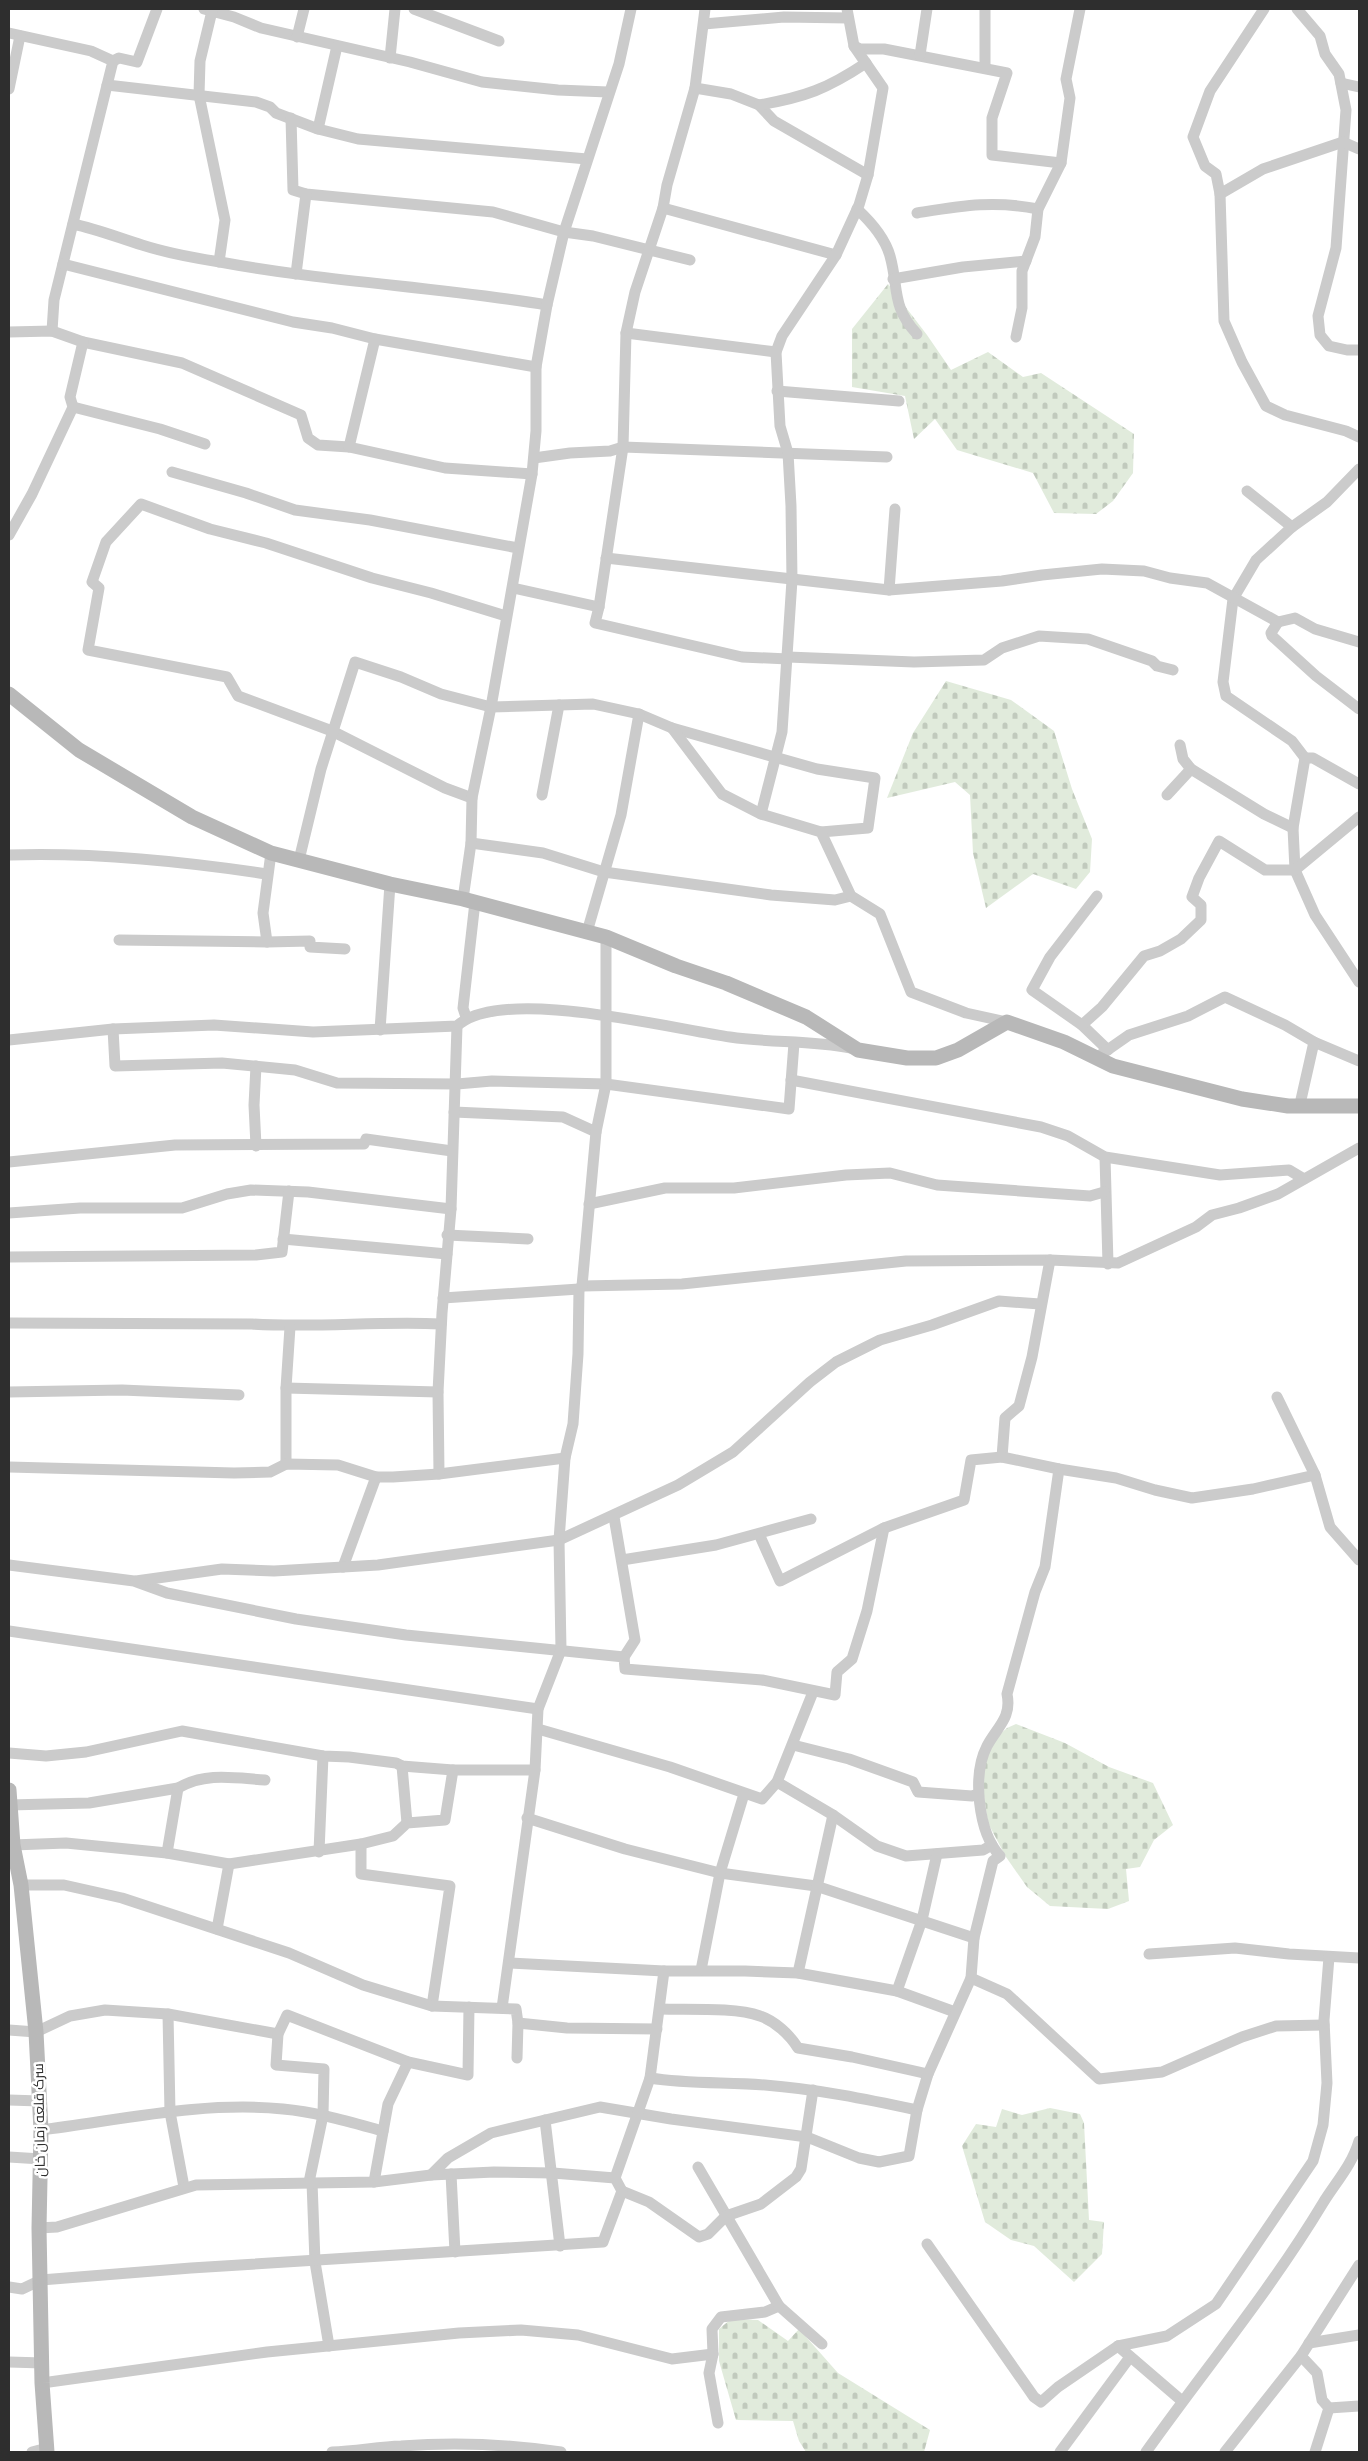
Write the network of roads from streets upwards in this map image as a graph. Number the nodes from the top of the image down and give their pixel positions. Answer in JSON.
{"nodes":[{"id":1,"x":157,"y":9,"type":"edge"},
{"id":2,"x":304,"y":9,"type":"edge"},
{"id":3,"x":395,"y":9,"type":"edge"},
{"id":4,"x":414,"y":9,"type":"edge"},
{"id":5,"x":632,"y":9,"type":"edge"},
{"id":6,"x":705,"y":9,"type":"edge"},
{"id":7,"x":927,"y":9,"type":"edge"},
{"id":8,"x":985,"y":9,"type":"edge"},
{"id":9,"x":1080,"y":9,"type":"edge"},
{"id":10,"x":1264,"y":9,"type":"edge"},
{"id":11,"x":1297,"y":9,"type":"edge"},
{"id":12,"x":208,"y":10,"type":"edge"},
{"id":13,"x":235,"y":13,"type":"edge"},
{"id":14,"x":848,"y":14,"type":"edge"},
{"id":15,"x":704,"y":24,"type":"junction"},
{"id":16,"x":9,"y":33,"type":"edge"},
{"id":17,"x":20,"y":36,"type":"junction"},
{"id":18,"x":297,"y":36,"type":"junction"},
{"id":19,"x":499,"y":41,"type":"dead end"},
{"id":20,"x":337,"y":46,"type":"junction"},
{"id":21,"x":854,"y":46,"type":"junction"},
{"id":22,"x":920,"y":55,"type":"junction"},
{"id":23,"x":390,"y":58,"type":"junction"},
{"id":24,"x":113,"y":61,"type":"junction"},
{"id":25,"x":866,"y":63,"type":"junction"},
{"id":26,"x":985,"y":68,"type":"junction"},
{"id":27,"x":1341,"y":83,"type":"junction"},
{"id":28,"x":107,"y":84,"type":"junction"},
{"id":29,"x":1359,"y":87,"type":"edge"},
{"id":30,"x":695,"y":88,"type":"junction"},
{"id":31,"x":9,"y":89,"type":"edge"},
{"id":32,"x":608,"y":92,"type":"junction"},
{"id":33,"x":199,"y":95,"type":"junction"},
{"id":34,"x":759,"y":105,"type":"junction"},
{"id":35,"x":291,"y":118,"type":"junction"},
{"id":36,"x":318,"y":129,"type":"junction"},
{"id":37,"x":1343,"y":142,"type":"junction"},
{"id":38,"x":1359,"y":149,"type":"edge"},
{"id":39,"x":586,"y":159,"type":"junction"},
{"id":40,"x":1061,"y":163,"type":"junction"},
{"id":41,"x":868,"y":175,"type":"junction"},
{"id":42,"x":306,"y":194,"type":"junction"},
{"id":43,"x":1220,"y":194,"type":"junction"},
{"id":44,"x":663,"y":208,"type":"junction"},
{"id":45,"x":857,"y":209,"type":"junction"},
{"id":46,"x":1038,"y":209,"type":"junction"},
{"id":47,"x":917,"y":213,"type":"dead end"},
{"id":48,"x":73,"y":224,"type":"junction"},
{"id":49,"x":564,"y":232,"type":"junction"},
{"id":50,"x":648,"y":250,"type":"junction"},
{"id":51,"x":836,"y":255,"type":"junction"},
{"id":52,"x":690,"y":260,"type":"dead end"},
{"id":53,"x":1026,"y":261,"type":"junction"},
{"id":54,"x":219,"y":262,"type":"junction"},
{"id":55,"x":63,"y":264,"type":"junction"},
{"id":56,"x":296,"y":274,"type":"junction"},
{"id":57,"x":893,"y":279,"type":"junction"},
{"id":58,"x":547,"y":305,"type":"junction"},
{"id":59,"x":52,"y":331,"type":"junction"},
{"id":60,"x":9,"y":332,"type":"edge"},
{"id":61,"x":626,"y":333,"type":"junction"},
{"id":62,"x":917,"y":334,"type":"dead end"},
{"id":63,"x":1016,"y":337,"type":"dead end"},
{"id":64,"x":375,"y":339,"type":"junction"},
{"id":65,"x":82,"y":342,"type":"junction"},
{"id":66,"x":1359,"y":350,"type":"edge"},
{"id":67,"x":776,"y":352,"type":"junction"},
{"id":68,"x":536,"y":367,"type":"junction"},
{"id":69,"x":777,"y":391,"type":"junction"},
{"id":70,"x":900,"y":401,"type":"dead end"},
{"id":71,"x":73,"y":407,"type":"junction"},
{"id":72,"x":1359,"y":438,"type":"edge"},
{"id":73,"x":205,"y":444,"type":"dead end"},
{"id":74,"x":349,"y":447,"type":"junction"},
{"id":75,"x":623,"y":447,"type":"junction"},
{"id":76,"x":788,"y":453,"type":"junction"},
{"id":77,"x":887,"y":457,"type":"dead end"},
{"id":78,"x":534,"y":458,"type":"junction"},
{"id":79,"x":1359,"y":470,"type":"edge"},
{"id":80,"x":172,"y":472,"type":"dead end"},
{"id":81,"x":532,"y":474,"type":"junction"},
{"id":82,"x":1247,"y":491,"type":"dead end"},
{"id":83,"x":895,"y":509,"type":"dead end"},
{"id":84,"x":1292,"y":527,"type":"junction"},
{"id":85,"x":9,"y":535,"type":"edge"},
{"id":86,"x":518,"y":548,"type":"junction"},
{"id":87,"x":606,"y":558,"type":"junction"},
{"id":88,"x":792,"y":580,"type":"junction"},
{"id":89,"x":512,"y":588,"type":"junction"},
{"id":90,"x":889,"y":590,"type":"junction"},
{"id":91,"x":1233,"y":599,"type":"junction"},
{"id":92,"x":599,"y":607,"type":"junction"},
{"id":93,"x":506,"y":616,"type":"junction"},
{"id":94,"x":1278,"y":622,"type":"junction"},
{"id":95,"x":1359,"y":642,"type":"edge"},
{"id":96,"x":788,"y":658,"type":"junction"},
{"id":97,"x":1173,"y":670,"type":"dead end"},
{"id":98,"x":9,"y":694,"type":"edge"},
{"id":99,"x":559,"y":705,"type":"junction"},
{"id":100,"x":491,"y":707,"type":"junction"},
{"id":101,"x":1359,"y":709,"type":"edge"},
{"id":102,"x":639,"y":714,"type":"junction"},
{"id":103,"x":672,"y":728,"type":"junction"},
{"id":104,"x":332,"y":731,"type":"junction"},
{"id":105,"x":1180,"y":745,"type":"dead end"},
{"id":106,"x":774,"y":756,"type":"junction"},
{"id":107,"x":1305,"y":758,"type":"junction"},
{"id":108,"x":1190,"y":769,"type":"junction"},
{"id":109,"x":1359,"y":784,"type":"edge"},
{"id":110,"x":542,"y":795,"type":"dead end"},
{"id":111,"x":1168,"y":795,"type":"dead end"},
{"id":112,"x":472,"y":798,"type":"junction"},
{"id":113,"x":761,"y":814,"type":"junction"},
{"id":114,"x":1359,"y":817,"type":"edge"},
{"id":115,"x":1293,"y":828,"type":"junction"},
{"id":116,"x":821,"y":832,"type":"junction"},
{"id":117,"x":471,"y":843,"type":"junction"},
{"id":118,"x":271,"y":853,"type":"junction"},
{"id":119,"x":9,"y":855,"type":"edge"},
{"id":120,"x":299,"y":860,"type":"junction"},
{"id":121,"x":1295,"y":870,"type":"junction"},
{"id":122,"x":604,"y":872,"type":"junction"},
{"id":123,"x":267,"y":874,"type":"junction"},
{"id":124,"x":390,"y":884,"type":"junction"},
{"id":125,"x":851,"y":896,"type":"junction"},
{"id":126,"x":1097,"y":896,"type":"dead end"},
{"id":127,"x":469,"y":900,"type":"junction"},
{"id":128,"x":587,"y":932,"type":"junction"},
{"id":129,"x":606,"y":937,"type":"junction"},
{"id":130,"x":119,"y":940,"type":"dead end"},
{"id":131,"x":267,"y":942,"type":"junction"},
{"id":132,"x":345,"y":948,"type":"dead end"},
{"id":133,"x":1359,"y":982,"type":"edge"},
{"id":134,"x":606,"y":1014,"type":"junction"},
{"id":135,"x":466,"y":1017,"type":"junction"},
{"id":136,"x":1007,"y":1022,"type":"junction"},
{"id":137,"x":1082,"y":1025,"type":"junction"},
{"id":138,"x":457,"y":1026,"type":"junction"},
{"id":139,"x":113,"y":1029,"type":"junction"},
{"id":140,"x":380,"y":1030,"type":"junction"},
{"id":141,"x":9,"y":1040,"type":"edge"},
{"id":142,"x":1314,"y":1042,"type":"junction"},
{"id":143,"x":794,"y":1043,"type":"junction"},
{"id":144,"x":858,"y":1050,"type":"junction"},
{"id":145,"x":1102,"y":1054,"type":"junction"},
{"id":146,"x":1359,"y":1062,"type":"edge"},
{"id":147,"x":256,"y":1066,"type":"junction"},
{"id":148,"x":790,"y":1080,"type":"junction"},
{"id":149,"x":456,"y":1084,"type":"junction"},
{"id":150,"x":606,"y":1084,"type":"junction"},
{"id":151,"x":1300,"y":1104,"type":"junction"},
{"id":152,"x":1359,"y":1106,"type":"edge"},
{"id":153,"x":454,"y":1112,"type":"junction"},
{"id":154,"x":596,"y":1132,"type":"junction"},
{"id":155,"x":256,"y":1146,"type":"junction"},
{"id":156,"x":1359,"y":1148,"type":"edge"},
{"id":157,"x":452,"y":1151,"type":"junction"},
{"id":158,"x":1105,"y":1157,"type":"junction"},
{"id":159,"x":9,"y":1162,"type":"edge"},
{"id":160,"x":1304,"y":1179,"type":"junction"},
{"id":161,"x":289,"y":1191,"type":"junction"},
{"id":162,"x":1104,"y":1192,"type":"junction"},
{"id":163,"x":589,"y":1204,"type":"junction"},
{"id":164,"x":451,"y":1210,"type":"junction"},
{"id":165,"x":9,"y":1213,"type":"edge"},
{"id":166,"x":447,"y":1235,"type":"junction"},
{"id":167,"x":283,"y":1238,"type":"junction"},
{"id":168,"x":528,"y":1239,"type":"dead end"},
{"id":169,"x":447,"y":1254,"type":"junction"},
{"id":170,"x":9,"y":1257,"type":"edge"},
{"id":171,"x":1050,"y":1260,"type":"junction"},
{"id":172,"x":1108,"y":1264,"type":"junction"},
{"id":173,"x":581,"y":1288,"type":"junction"},
{"id":174,"x":444,"y":1298,"type":"junction"},
{"id":175,"x":1040,"y":1304,"type":"junction"},
{"id":176,"x":9,"y":1323,"type":"edge"},
{"id":177,"x":441,"y":1324,"type":"junction"},
{"id":178,"x":290,"y":1327,"type":"junction"},
{"id":179,"x":286,"y":1388,"type":"junction"},
{"id":180,"x":9,"y":1392,"type":"edge"},
{"id":181,"x":438,"y":1392,"type":"junction"},
{"id":182,"x":239,"y":1395,"type":"dead end"},
{"id":183,"x":1277,"y":1397,"type":"dead end"},
{"id":184,"x":1002,"y":1457,"type":"junction"},
{"id":185,"x":565,"y":1458,"type":"junction"},
{"id":186,"x":286,"y":1464,"type":"junction"},
{"id":187,"x":9,"y":1467,"type":"edge"},
{"id":188,"x":1058,"y":1469,"type":"junction"},
{"id":189,"x":439,"y":1474,"type":"junction"},
{"id":190,"x":1315,"y":1474,"type":"junction"},
{"id":191,"x":376,"y":1477,"type":"junction"},
{"id":192,"x":614,"y":1516,"type":"junction"},
{"id":193,"x":811,"y":1519,"type":"dead end"},
{"id":194,"x":884,"y":1528,"type":"junction"},
{"id":195,"x":759,"y":1534,"type":"junction"},
{"id":196,"x":559,"y":1540,"type":"junction"},
{"id":197,"x":622,"y":1560,"type":"junction"},
{"id":198,"x":1359,"y":1560,"type":"edge"},
{"id":199,"x":9,"y":1566,"type":"edge"},
{"id":200,"x":343,"y":1567,"type":"junction"},
{"id":201,"x":134,"y":1581,"type":"junction"},
{"id":202,"x":9,"y":1631,"type":"edge"},
{"id":203,"x":561,"y":1650,"type":"junction"},
{"id":204,"x":624,"y":1657,"type":"junction"},
{"id":205,"x":812,"y":1692,"type":"junction"},
{"id":206,"x":538,"y":1709,"type":"junction"},
{"id":207,"x":538,"y":1729,"type":"junction"},
{"id":208,"x":793,"y":1744,"type":"junction"},
{"id":209,"x":9,"y":1753,"type":"edge"},
{"id":210,"x":323,"y":1756,"type":"junction"},
{"id":211,"x":402,"y":1766,"type":"junction"},
{"id":212,"x":453,"y":1770,"type":"junction"},
{"id":213,"x":535,"y":1770,"type":"junction"},
{"id":214,"x":265,"y":1780,"type":"dead end"},
{"id":215,"x":777,"y":1782,"type":"junction"},
{"id":216,"x":178,"y":1788,"type":"junction"},
{"id":217,"x":9,"y":1790,"type":"edge"},
{"id":218,"x":744,"y":1794,"type":"junction"},
{"id":219,"x":978,"y":1794,"type":"junction"},
{"id":220,"x":9,"y":1805,"type":"edge"},
{"id":221,"x":833,"y":1815,"type":"junction"},
{"id":222,"x":527,"y":1818,"type":"junction"},
{"id":223,"x":407,"y":1823,"type":"junction"},
{"id":224,"x":361,"y":1844,"type":"junction"},
{"id":225,"x":13,"y":1845,"type":"junction"},
{"id":226,"x":992,"y":1845,"type":"junction"},
{"id":227,"x":319,"y":1852,"type":"junction"},
{"id":228,"x":167,"y":1853,"type":"junction"},
{"id":229,"x":937,"y":1854,"type":"junction"},
{"id":230,"x":229,"y":1864,"type":"junction"},
{"id":231,"x":13,"y":1866,"type":"edge"},
{"id":232,"x":720,"y":1873,"type":"junction"},
{"id":233,"x":21,"y":1885,"type":"junction"},
{"id":234,"x":816,"y":1886,"type":"junction"},
{"id":235,"x":922,"y":1920,"type":"junction"},
{"id":236,"x":217,"y":1929,"type":"junction"},
{"id":237,"x":974,"y":1938,"type":"junction"},
{"id":238,"x":1150,"y":1954,"type":"dead end"},
{"id":239,"x":1329,"y":1957,"type":"junction"},
{"id":240,"x":1359,"y":1958,"type":"edge"},
{"id":241,"x":510,"y":1963,"type":"junction"},
{"id":242,"x":701,"y":1970,"type":"junction"},
{"id":243,"x":664,"y":1971,"type":"junction"},
{"id":244,"x":798,"y":1974,"type":"junction"},
{"id":245,"x":971,"y":1978,"type":"junction"},
{"id":246,"x":897,"y":1991,"type":"junction"},
{"id":247,"x":432,"y":2006,"type":"junction"},
{"id":248,"x":469,"y":2007,"type":"junction"},
{"id":249,"x":502,"y":2008,"type":"junction"},
{"id":250,"x":660,"y":2009,"type":"junction"},
{"id":251,"x":955,"y":2012,"type":"junction"},
{"id":252,"x":168,"y":2014,"type":"junction"},
{"id":253,"x":518,"y":2023,"type":"junction"},
{"id":254,"x":1324,"y":2025,"type":"junction"},
{"id":255,"x":658,"y":2029,"type":"junction"},
{"id":256,"x":9,"y":2030,"type":"edge"},
{"id":257,"x":36,"y":2032,"type":"junction"},
{"id":258,"x":278,"y":2034,"type":"junction"},
{"id":259,"x":517,"y":2058,"type":"dead end"},
{"id":260,"x":408,"y":2062,"type":"junction"},
{"id":261,"x":928,"y":2074,"type":"junction"},
{"id":262,"x":650,"y":2078,"type":"junction"},
{"id":263,"x":813,"y":2090,"type":"junction"},
{"id":264,"x":9,"y":2100,"type":"edge"},
{"id":265,"x":40,"y":2101,"type":"junction"},
{"id":266,"x":917,"y":2110,"type":"junction"},
{"id":267,"x":170,"y":2112,"type":"junction"},
{"id":268,"x":637,"y":2112,"type":"junction"},
{"id":269,"x":323,"y":2115,"type":"junction"},
{"id":270,"x":545,"y":2120,"type":"junction"},
{"id":271,"x":41,"y":2130,"type":"junction"},
{"id":272,"x":383,"y":2131,"type":"junction"},
{"id":273,"x":807,"y":2137,"type":"junction"},
{"id":274,"x":1359,"y":2141,"type":"edge"},
{"id":275,"x":9,"y":2157,"type":"edge"},
{"id":276,"x":41,"y":2159,"type":"junction"},
{"id":277,"x":698,"y":2168,"type":"dead end"},
{"id":278,"x":553,"y":2173,"type":"junction"},
{"id":279,"x":452,"y":2174,"type":"junction"},
{"id":280,"x":431,"y":2175,"type":"junction"},
{"id":281,"x":615,"y":2178,"type":"junction"},
{"id":282,"x":311,"y":2182,"type":"junction"},
{"id":283,"x":374,"y":2182,"type":"junction"},
{"id":284,"x":184,"y":2187,"type":"junction"},
{"id":285,"x":622,"y":2191,"type":"junction"},
{"id":286,"x":726,"y":2216,"type":"junction"},
{"id":287,"x":39,"y":2228,"type":"junction"},
{"id":288,"x":927,"y":2244,"type":"dead end"},
{"id":289,"x":560,"y":2246,"type":"junction"},
{"id":290,"x":455,"y":2252,"type":"junction"},
{"id":291,"x":315,"y":2262,"type":"junction"},
{"id":292,"x":1359,"y":2265,"type":"edge"},
{"id":293,"x":41,"y":2280,"type":"junction"},
{"id":294,"x":9,"y":2287,"type":"edge"},
{"id":295,"x":779,"y":2306,"type":"junction"},
{"id":296,"x":1359,"y":2336,"type":"edge"},
{"id":297,"x":1309,"y":2343,"type":"junction"},
{"id":298,"x":822,"y":2344,"type":"dead end"},
{"id":299,"x":329,"y":2346,"type":"junction"},
{"id":300,"x":1118,"y":2346,"type":"junction"},
{"id":301,"x":713,"y":2354,"type":"junction"},
{"id":302,"x":1301,"y":2356,"type":"junction"},
{"id":303,"x":1130,"y":2357,"type":"junction"},
{"id":304,"x":9,"y":2362,"type":"edge"},
{"id":305,"x":43,"y":2363,"type":"junction"},
{"id":306,"x":42,"y":2383,"type":"junction"},
{"id":307,"x":1182,"y":2401,"type":"junction"},
{"id":308,"x":1359,"y":2406,"type":"edge"},
{"id":309,"x":1329,"y":2408,"type":"junction"},
{"id":310,"x":718,"y":2423,"type":"dead end"},
{"id":311,"x":399,"y":2449,"type":"edge"},
{"id":312,"x":42,"y":2451,"type":"edge"},
{"id":313,"x":332,"y":2452,"type":"edge"},
{"id":314,"x":561,"y":2452,"type":"edge"},
{"id":315,"x":1060,"y":2452,"type":"edge"},
{"id":316,"x":1146,"y":2452,"type":"edge"},
{"id":317,"x":1225,"y":2452,"type":"edge"},
{"id":318,"x":1315,"y":2452,"type":"edge"}],
"edges":[{"from":1,"to":24,"type":"street"},
{"from":2,"to":18,"type":"street"},
{"from":3,"to":23,"type":"street"},
{"from":4,"to":19,"type":"street"},
{"from":5,"to":32,"type":"street"},
{"from":6,"to":15,"type":"street"},
{"from":7,"to":22,"type":"street"},
{"from":8,"to":26,"type":"street"},
{"from":9,"to":40,"type":"street"},
{"from":10,"to":43,"type":"street"},
{"from":11,"to":27,"type":"street"},
{"from":12,"to":13,"type":"street"},
{"from":12,"to":33,"type":"street"},
{"from":13,"to":18,"type":"street"},
{"from":14,"to":15,"type":"street"},
{"from":14,"to":21,"type":"street"},
{"from":15,"to":30,"type":"street"},
{"from":16,"to":17,"type":"street"},
{"from":17,"to":24,"type":"street"},
{"from":17,"to":31,"type":"street"},
{"from":18,"to":20,"type":"street"},
{"from":20,"to":23,"type":"street"},
{"from":20,"to":36,"type":"street"},
{"from":21,"to":22,"type":"street"},
{"from":21,"to":25,"type":"street"},
{"from":22,"to":26,"type":"street"},
{"from":23,"to":32,"type":"street"},
{"from":24,"to":28,"type":"street"},
{"from":25,"to":34,"type":"street"},
{"from":25,"to":41,"type":"street"},
{"from":26,"to":40,"type":"street"},
{"from":27,"to":29,"type":"street"},
{"from":27,"to":37,"type":"street"},
{"from":28,"to":33,"type":"street"},
{"from":28,"to":48,"type":"street"},
{"from":30,"to":34,"type":"street"},
{"from":30,"to":44,"type":"street"},
{"from":32,"to":39,"type":"street"},
{"from":33,"to":35,"type":"street"},
{"from":33,"to":54,"type":"street"},
{"from":34,"to":41,"type":"street"},
{"from":35,"to":36,"type":"street"},
{"from":35,"to":42,"type":"street"},
{"from":36,"to":39,"type":"street"},
{"from":37,"to":38,"type":"street"},
{"from":37,"to":43,"type":"street"},
{"from":37,"to":66,"type":"street"},
{"from":39,"to":49,"type":"street"},
{"from":40,"to":46,"type":"street"},
{"from":41,"to":45,"type":"street"},
{"from":42,"to":49,"type":"street"},
{"from":42,"to":56,"type":"street"},
{"from":43,"to":72,"type":"street"},
{"from":44,"to":50,"type":"street"},
{"from":44,"to":51,"type":"street"},
{"from":45,"to":51,"type":"street"},
{"from":45,"to":57,"type":"street"},
{"from":46,"to":47,"type":"street"},
{"from":46,"to":53,"type":"street"},
{"from":48,"to":54,"type":"street"},
{"from":48,"to":55,"type":"street"},
{"from":49,"to":50,"type":"street"},
{"from":49,"to":58,"type":"street"},
{"from":50,"to":52,"type":"street"},
{"from":50,"to":61,"type":"street"},
{"from":51,"to":67,"type":"street"},
{"from":53,"to":57,"type":"street"},
{"from":53,"to":63,"type":"street"},
{"from":54,"to":56,"type":"street"},
{"from":55,"to":59,"type":"street"},
{"from":55,"to":64,"type":"street"},
{"from":56,"to":58,"type":"street"},
{"from":57,"to":62,"type":"street"},
{"from":58,"to":68,"type":"street"},
{"from":59,"to":60,"type":"street"},
{"from":59,"to":65,"type":"street"},
{"from":61,"to":67,"type":"street"},
{"from":61,"to":75,"type":"street"},
{"from":64,"to":68,"type":"street"},
{"from":64,"to":74,"type":"street"},
{"from":65,"to":71,"type":"street"},
{"from":65,"to":74,"type":"street"},
{"from":67,"to":69,"type":"street"},
{"from":68,"to":78,"type":"street"},
{"from":69,"to":70,"type":"street"},
{"from":69,"to":76,"type":"street"},
{"from":71,"to":73,"type":"street"},
{"from":71,"to":85,"type":"street"},
{"from":74,"to":81,"type":"street"},
{"from":75,"to":76,"type":"street"},
{"from":75,"to":78,"type":"street"},
{"from":75,"to":87,"type":"street"},
{"from":76,"to":77,"type":"street"},
{"from":76,"to":88,"type":"street"},
{"from":78,"to":81,"type":"street"},
{"from":79,"to":84,"type":"street"},
{"from":80,"to":86,"type":"street"},
{"from":81,"to":86,"type":"street"},
{"from":82,"to":84,"type":"street"},
{"from":83,"to":90,"type":"street"},
{"from":84,"to":91,"type":"street"},
{"from":86,"to":89,"type":"street"},
{"from":87,"to":88,"type":"street"},
{"from":87,"to":92,"type":"street"},
{"from":88,"to":90,"type":"street"},
{"from":88,"to":96,"type":"street"},
{"from":89,"to":92,"type":"street"},
{"from":89,"to":93,"type":"street"},
{"from":90,"to":91,"type":"street"},
{"from":91,"to":94,"type":"street"},
{"from":91,"to":107,"type":"street"},
{"from":92,"to":96,"type":"street"},
{"from":93,"to":100,"type":"street"},
{"from":93,"to":104,"type":"street"},
{"from":94,"to":95,"type":"street"},
{"from":94,"to":101,"type":"street"},
{"from":96,"to":97,"type":"street"},
{"from":96,"to":106,"type":"street"},
{"from":98,"to":118,"type":"street"},
{"from":99,"to":100,"type":"street"},
{"from":99,"to":102,"type":"street"},
{"from":99,"to":110,"type":"street"},
{"from":100,"to":104,"type":"street"},
{"from":100,"to":112,"type":"street"},
{"from":102,"to":103,"type":"street"},
{"from":102,"to":122,"type":"street"},
{"from":103,"to":106,"type":"street"},
{"from":103,"to":113,"type":"street"},
{"from":104,"to":112,"type":"street"},
{"from":104,"to":120,"type":"street"},
{"from":105,"to":108,"type":"street"},
{"from":106,"to":113,"type":"street"},
{"from":106,"to":116,"type":"street"},
{"from":107,"to":109,"type":"street"},
{"from":107,"to":115,"type":"street"},
{"from":108,"to":111,"type":"street"},
{"from":108,"to":115,"type":"street"},
{"from":112,"to":117,"type":"street"},
{"from":113,"to":116,"type":"street"},
{"from":114,"to":121,"type":"street"},
{"from":115,"to":121,"type":"street"},
{"from":116,"to":125,"type":"street"},
{"from":117,"to":122,"type":"street"},
{"from":117,"to":127,"type":"street"},
{"from":118,"to":120,"type":"street"},
{"from":118,"to":123,"type":"street"},
{"from":119,"to":123,"type":"street"},
{"from":120,"to":124,"type":"street"},
{"from":121,"to":133,"type":"street"},
{"from":121,"to":137,"type":"street"},
{"from":122,"to":125,"type":"street"},
{"from":122,"to":128,"type":"street"},
{"from":123,"to":131,"type":"street"},
{"from":124,"to":127,"type":"street"},
{"from":124,"to":140,"type":"street"},
{"from":125,"to":136,"type":"street"},
{"from":126,"to":137,"type":"street"},
{"from":127,"to":128,"type":"street"},
{"from":127,"to":135,"type":"street"},
{"from":128,"to":129,"type":"street"},
{"from":129,"to":134,"type":"street"},
{"from":129,"to":144,"type":"street"},
{"from":130,"to":131,"type":"street"},
{"from":131,"to":132,"type":"street"},
{"from":134,"to":135,"type":"street"},
{"from":134,"to":143,"type":"street"},
{"from":134,"to":150,"type":"street"},
{"from":135,"to":138,"type":"street"},
{"from":136,"to":144,"type":"street"},
{"from":136,"to":145,"type":"street"},
{"from":137,"to":145,"type":"street"},
{"from":138,"to":140,"type":"street"},
{"from":138,"to":149,"type":"street"},
{"from":139,"to":140,"type":"street"},
{"from":139,"to":141,"type":"street"},
{"from":139,"to":147,"type":"street"},
{"from":142,"to":145,"type":"street"},
{"from":142,"to":146,"type":"street"},
{"from":142,"to":151,"type":"street"},
{"from":143,"to":144,"type":"street"},
{"from":143,"to":148,"type":"street"},
{"from":145,"to":151,"type":"street"},
{"from":147,"to":149,"type":"street"},
{"from":147,"to":155,"type":"street"},
{"from":148,"to":150,"type":"street"},
{"from":148,"to":158,"type":"street"},
{"from":149,"to":150,"type":"street"},
{"from":149,"to":153,"type":"street"},
{"from":150,"to":154,"type":"street"},
{"from":151,"to":152,"type":"street"},
{"from":153,"to":154,"type":"street"},
{"from":153,"to":157,"type":"street"},
{"from":154,"to":163,"type":"street"},
{"from":155,"to":157,"type":"street"},
{"from":155,"to":159,"type":"street"},
{"from":156,"to":160,"type":"street"},
{"from":157,"to":164,"type":"street"},
{"from":158,"to":160,"type":"street"},
{"from":158,"to":162,"type":"street"},
{"from":160,"to":172,"type":"street"},
{"from":161,"to":164,"type":"street"},
{"from":161,"to":165,"type":"street"},
{"from":161,"to":167,"type":"street"},
{"from":162,"to":163,"type":"street"},
{"from":162,"to":172,"type":"street"},
{"from":163,"to":173,"type":"street"},
{"from":164,"to":166,"type":"street"},
{"from":166,"to":168,"type":"street"},
{"from":166,"to":169,"type":"street"},
{"from":167,"to":169,"type":"street"},
{"from":167,"to":170,"type":"street"},
{"from":169,"to":174,"type":"street"},
{"from":171,"to":172,"type":"street"},
{"from":171,"to":173,"type":"street"},
{"from":171,"to":175,"type":"street"},
{"from":173,"to":174,"type":"street"},
{"from":173,"to":185,"type":"street"},
{"from":174,"to":177,"type":"street"},
{"from":175,"to":184,"type":"street"},
{"from":175,"to":192,"type":"street"},
{"from":176,"to":178,"type":"street"},
{"from":177,"to":178,"type":"street"},
{"from":177,"to":181,"type":"street"},
{"from":178,"to":179,"type":"street"},
{"from":179,"to":181,"type":"street"},
{"from":179,"to":186,"type":"street"},
{"from":180,"to":182,"type":"street"},
{"from":181,"to":189,"type":"street"},
{"from":183,"to":190,"type":"street"},
{"from":184,"to":188,"type":"street"},
{"from":184,"to":194,"type":"street"},
{"from":185,"to":189,"type":"street"},
{"from":185,"to":196,"type":"street"},
{"from":186,"to":187,"type":"street"},
{"from":186,"to":191,"type":"street"},
{"from":188,"to":190,"type":"street"},
{"from":188,"to":219,"type":"street"},
{"from":189,"to":191,"type":"street"},
{"from":190,"to":198,"type":"street"},
{"from":191,"to":200,"type":"street"},
{"from":192,"to":196,"type":"street"},
{"from":192,"to":197,"type":"street"},
{"from":193,"to":195,"type":"street"},
{"from":194,"to":195,"type":"street"},
{"from":194,"to":205,"type":"street"},
{"from":195,"to":197,"type":"street"},
{"from":196,"to":200,"type":"street"},
{"from":196,"to":203,"type":"street"},
{"from":197,"to":204,"type":"street"},
{"from":199,"to":201,"type":"street"},
{"from":200,"to":201,"type":"street"},
{"from":201,"to":203,"type":"street"},
{"from":202,"to":206,"type":"street"},
{"from":203,"to":204,"type":"street"},
{"from":203,"to":206,"type":"street"},
{"from":204,"to":205,"type":"street"},
{"from":205,"to":208,"type":"street"},
{"from":206,"to":207,"type":"street"},
{"from":207,"to":213,"type":"street"},
{"from":207,"to":218,"type":"street"},
{"from":208,"to":215,"type":"street"},
{"from":208,"to":219,"type":"street"},
{"from":209,"to":210,"type":"street"},
{"from":210,"to":211,"type":"street"},
{"from":210,"to":227,"type":"street"},
{"from":211,"to":212,"type":"street"},
{"from":211,"to":223,"type":"street"},
{"from":212,"to":213,"type":"street"},
{"from":212,"to":223,"type":"street"},
{"from":213,"to":222,"type":"street"},
{"from":214,"to":216,"type":"street"},
{"from":215,"to":218,"type":"street"},
{"from":215,"to":221,"type":"street"},
{"from":216,"to":220,"type":"street"},
{"from":216,"to":228,"type":"street"},
{"from":217,"to":220,"type":"street","name":"سرک قلعه زمان خان"},
{"from":218,"to":232,"type":"street"},
{"from":219,"to":226,"type":"street"},
{"from":220,"to":225,"type":"street","name":"سرک قلعه زمان خان"},
{"from":221,"to":229,"type":"street"},
{"from":221,"to":234,"type":"street"},
{"from":222,"to":232,"type":"street"},
{"from":222,"to":241,"type":"street"},
{"from":223,"to":224,"type":"street"},
{"from":224,"to":227,"type":"street"},
{"from":224,"to":247,"type":"street"},
{"from":225,"to":228,"type":"street"},
{"from":225,"to":231,"type":"street","name":"سرک قلعه زمان خان"},
{"from":226,"to":229,"type":"street"},
{"from":226,"to":237,"type":"street"},
{"from":227,"to":230,"type":"street"},
{"from":228,"to":230,"type":"street"},
{"from":229,"to":235,"type":"street"},
{"from":230,"to":236,"type":"street"},
{"from":231,"to":233,"type":"street","name":"سرک قلعه زمان خان"},
{"from":232,"to":234,"type":"street"},
{"from":232,"to":242,"type":"street"},
{"from":233,"to":236,"type":"street"},
{"from":233,"to":257,"type":"street","name":"سرک قلعه زمان خان"},
{"from":234,"to":235,"type":"street"},
{"from":234,"to":244,"type":"street"},
{"from":235,"to":237,"type":"street"},
{"from":235,"to":246,"type":"street"},
{"from":236,"to":247,"type":"street"},
{"from":237,"to":245,"type":"street"},
{"from":238,"to":239,"type":"street"},
{"from":239,"to":240,"type":"street"},
{"from":239,"to":254,"type":"street"},
{"from":241,"to":243,"type":"street"},
{"from":241,"to":249,"type":"street"},
{"from":242,"to":243,"type":"street"},
{"from":242,"to":244,"type":"street"},
{"from":243,"to":250,"type":"street"},
{"from":244,"to":246,"type":"street"},
{"from":245,"to":251,"type":"street"},
{"from":245,"to":254,"type":"street"},
{"from":246,"to":251,"type":"street"},
{"from":247,"to":248,"type":"street"},
{"from":248,"to":249,"type":"street"},
{"from":248,"to":260,"type":"street"},
{"from":249,"to":253,"type":"street"},
{"from":250,"to":255,"type":"street"},
{"from":250,"to":261,"type":"street"},
{"from":251,"to":261,"type":"street"},
{"from":252,"to":257,"type":"street"},
{"from":252,"to":258,"type":"street"},
{"from":252,"to":267,"type":"street"},
{"from":253,"to":255,"type":"street"},
{"from":253,"to":259,"type":"street"},
{"from":254,"to":300,"type":"street"},
{"from":255,"to":262,"type":"street"},
{"from":256,"to":257,"type":"street"},
{"from":257,"to":265,"type":"street","name":"سرک قلعه زمان خان"},
{"from":258,"to":260,"type":"street"},
{"from":258,"to":269,"type":"street"},
{"from":260,"to":272,"type":"street"},
{"from":261,"to":266,"type":"street"},
{"from":262,"to":263,"type":"street"},
{"from":262,"to":268,"type":"street"},
{"from":263,"to":266,"type":"street"},
{"from":263,"to":273,"type":"street"},
{"from":264,"to":265,"type":"street"},
{"from":265,"to":271,"type":"street","name":"سرک قلعه زمان خان"},
{"from":266,"to":273,"type":"street"},
{"from":267,"to":269,"type":"street"},
{"from":267,"to":271,"type":"street"},
{"from":267,"to":284,"type":"street"},
{"from":268,"to":270,"type":"street"},
{"from":268,"to":273,"type":"street"},
{"from":268,"to":281,"type":"street"},
{"from":269,"to":272,"type":"street"},
{"from":269,"to":282,"type":"street"},
{"from":270,"to":278,"type":"street"},
{"from":270,"to":280,"type":"street"},
{"from":271,"to":276,"type":"street","name":"سرک قلعه زمان خان"},
{"from":272,"to":283,"type":"street"},
{"from":273,"to":286,"type":"street"},
{"from":274,"to":307,"type":"street"},
{"from":275,"to":276,"type":"street"},
{"from":276,"to":287,"type":"street","name":"سرک قلعه زمان خان"},
{"from":277,"to":286,"type":"street"},
{"from":278,"to":279,"type":"street"},
{"from":278,"to":281,"type":"street"},
{"from":278,"to":289,"type":"street"},
{"from":279,"to":280,"type":"street"},
{"from":279,"to":290,"type":"street"},
{"from":280,"to":283,"type":"street"},
{"from":281,"to":285,"type":"street"},
{"from":282,"to":283,"type":"street"},
{"from":282,"to":284,"type":"street"},
{"from":282,"to":291,"type":"street"},
{"from":284,"to":287,"type":"street"},
{"from":285,"to":286,"type":"street"},
{"from":285,"to":289,"type":"street"},
{"from":286,"to":295,"type":"street"},
{"from":287,"to":293,"type":"street","name":"سرک قلعه زمان خان"},
{"from":288,"to":300,"type":"street"},
{"from":289,"to":290,"type":"street"},
{"from":290,"to":291,"type":"street"},
{"from":291,"to":293,"type":"street"},
{"from":291,"to":299,"type":"street"},
{"from":292,"to":297,"type":"street"},
{"from":293,"to":294,"type":"street"},
{"from":293,"to":305,"type":"street","name":"سرک قلعه زمان خان"},
{"from":295,"to":298,"type":"street"},
{"from":295,"to":301,"type":"street"},
{"from":296,"to":297,"type":"street"},
{"from":297,"to":302,"type":"street"},
{"from":299,"to":301,"type":"street"},
{"from":299,"to":306,"type":"street"},
{"from":300,"to":303,"type":"street"},
{"from":301,"to":310,"type":"street"},
{"from":302,"to":309,"type":"street"},
{"from":302,"to":317,"type":"street"},
{"from":303,"to":307,"type":"street"},
{"from":303,"to":315,"type":"street"},
{"from":304,"to":305,"type":"street"},
{"from":305,"to":306,"type":"street","name":"سرک قلعه زمان خان"},
{"from":306,"to":312,"type":"street","name":"سرک قلعه زمان خان"},
{"from":307,"to":316,"type":"street"},
{"from":308,"to":309,"type":"street"},
{"from":309,"to":318,"type":"street"},
{"from":311,"to":313,"type":"street"},
{"from":311,"to":314,"type":"street"}]}
